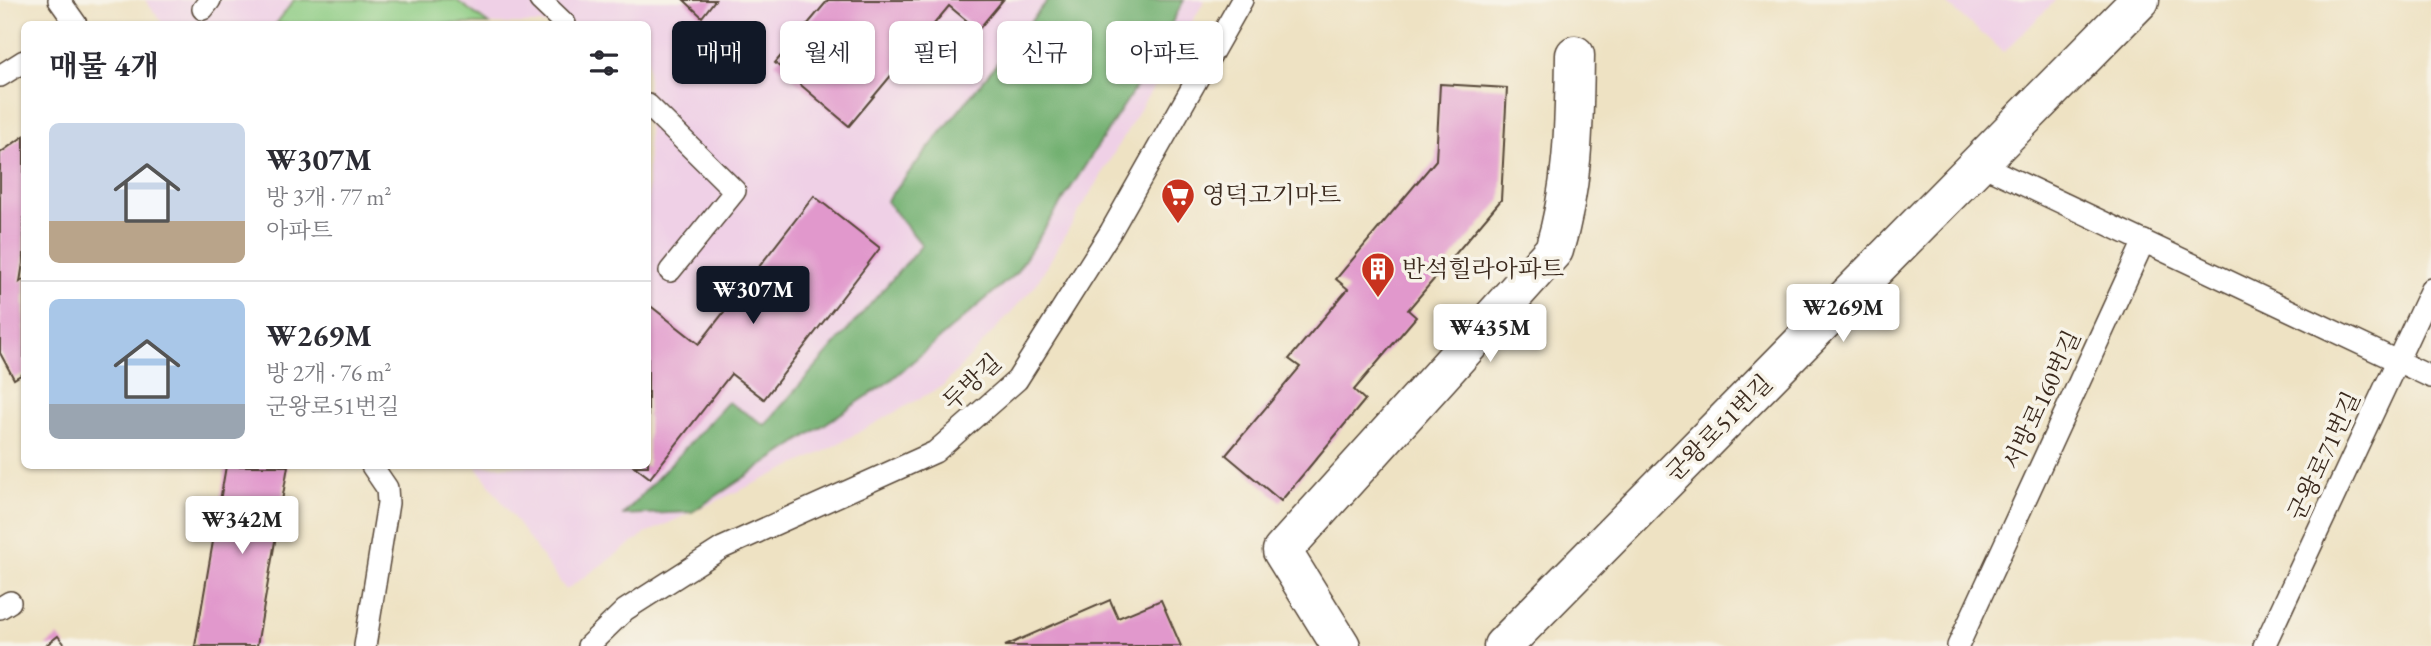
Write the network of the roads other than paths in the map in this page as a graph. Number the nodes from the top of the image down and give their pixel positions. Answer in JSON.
{"nodes":[{"id":1,"x":59,"y":0,"type":"edge"},
{"id":2,"x":540,"y":0,"type":"edge"},
{"id":3,"x":1242,"y":0,"type":"edge"},
{"id":4,"x":2140,"y":0,"type":"edge"},
{"id":5,"x":74,"y":21,"type":"edge"},
{"id":6,"x":562,"y":21,"type":"edge"},
{"id":7,"x":1575,"y":55,"type":"dead end"},
{"id":8,"x":21,"y":63,"type":"edge"},
{"id":9,"x":0,"y":76,"type":"edge"},
{"id":10,"x":651,"y":108,"type":"edge"},
{"id":11,"x":1980,"y":164,"type":"junction"},
{"id":12,"x":2144,"y":242,"type":"junction"},
{"id":13,"x":670,"y":271,"type":"dead end"},
{"id":14,"x":2431,"y":289,"type":"edge"},
{"id":15,"x":2397,"y":360,"type":"junction"},
{"id":16,"x":2431,"y":376,"type":"edge"},
{"id":17,"x":374,"y":469,"type":"edge"},
{"id":18,"x":365,"y":646,"type":"edge"},
{"id":19,"x":588,"y":646,"type":"edge"},
{"id":20,"x":1341,"y":646,"type":"edge"},
{"id":21,"x":1503,"y":646,"type":"edge"},
{"id":22,"x":1958,"y":646,"type":"edge"},
{"id":23,"x":2264,"y":646,"type":"edge"}],
"edges":[{"from":1,"to":5,"type":"lane"},
{"from":2,"to":6,"type":"lane"},
{"from":3,"to":19,"type":"lane","name":"두방길"},
{"from":4,"to":11,"type":"street","name":"군왕로51번길"},
{"from":7,"to":20,"type":"street"},
{"from":8,"to":9,"type":"lane"},
{"from":10,"to":13,"type":"lane"},
{"from":11,"to":12,"type":"lane"},
{"from":11,"to":21,"type":"street","name":"군왕로51번길"},
{"from":12,"to":15,"type":"lane"},
{"from":12,"to":22,"type":"lane","name":"서방로160번길"},
{"from":14,"to":15,"type":"lane","name":"군왕로71번길"},
{"from":15,"to":16,"type":"lane"},
{"from":15,"to":23,"type":"lane","name":"군왕로71번길"},
{"from":17,"to":18,"type":"lane"}]}
